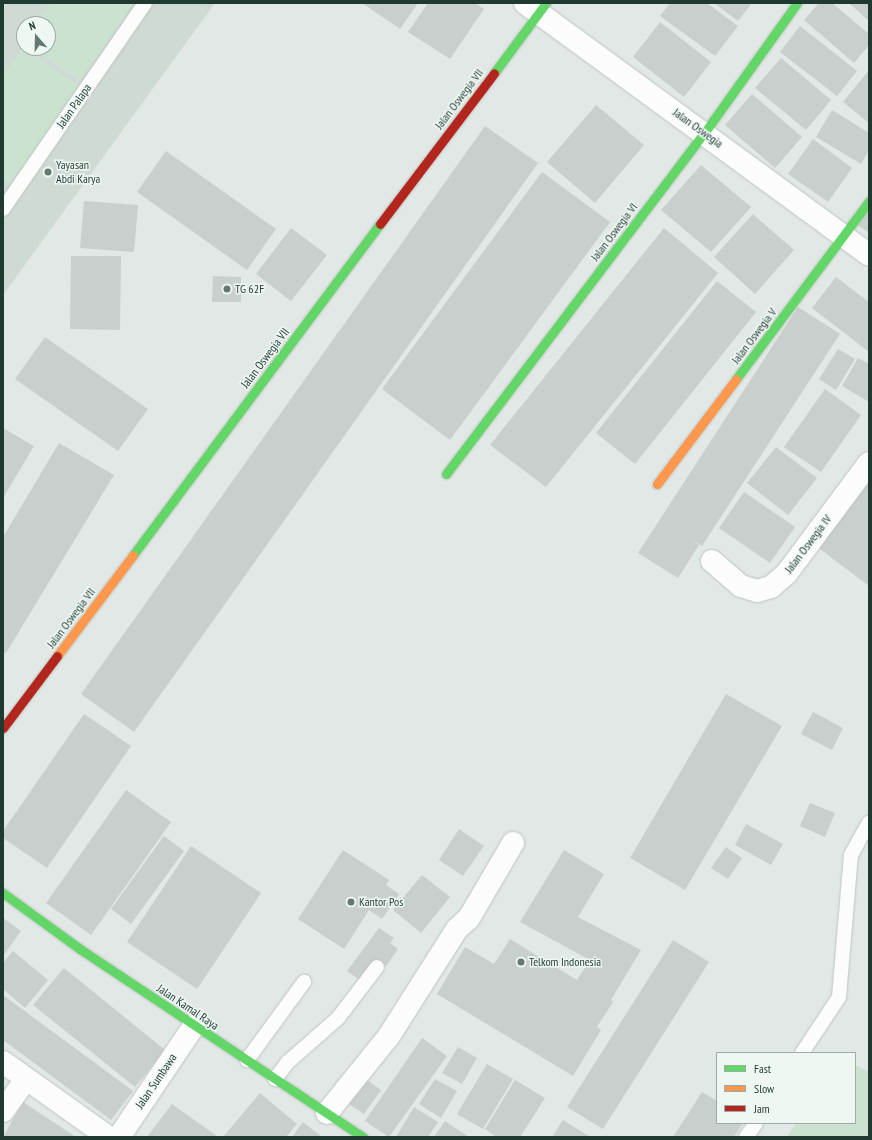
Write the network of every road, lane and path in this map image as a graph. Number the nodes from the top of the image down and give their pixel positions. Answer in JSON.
{"nodes":[{"id":1,"x":145,"y":3,"type":"edge"},
{"id":2,"x":797,"y":3,"type":"edge"},
{"id":3,"x":536,"y":7,"type":"edge"},
{"id":4,"x":705,"y":132,"type":"junction"},
{"id":5,"x":869,"y":201,"type":"edge"},
{"id":6,"x":3,"y":209,"type":"edge"},
{"id":7,"x":844,"y":236,"type":"junction"},
{"id":8,"x":869,"y":255,"type":"edge"},
{"id":9,"x":869,"y":463,"type":"edge"},
{"id":10,"x":446,"y":474,"type":"dead end"},
{"id":11,"x":657,"y":484,"type":"dead end"},
{"id":12,"x":712,"y":561,"type":"dead end"},
{"id":13,"x":3,"y":728,"type":"edge"},
{"id":14,"x":869,"y":823,"type":"edge"},
{"id":15,"x":513,"y":843,"type":"dead end"},
{"id":16,"x":3,"y":892,"type":"edge"},
{"id":17,"x":377,"y":967,"type":"dead end"},
{"id":18,"x":304,"y":982,"type":"dead end"},
{"id":19,"x":194,"y":1026,"type":"junction"},
{"id":20,"x":803,"y":1052,"type":"edge"},
{"id":21,"x":246,"y":1060,"type":"junction"},
{"id":22,"x":3,"y":1062,"type":"edge"},
{"id":23,"x":26,"y":1079,"type":"junction"},
{"id":24,"x":275,"y":1079,"type":"junction"},
{"id":25,"x":3,"y":1111,"type":"edge"},
{"id":26,"x":328,"y":1113,"type":"junction"},
{"id":27,"x":755,"y":1124,"type":"edge"},
{"id":28,"x":108,"y":1137,"type":"edge"},
{"id":29,"x":119,"y":1137,"type":"edge"},
{"id":30,"x":363,"y":1137,"type":"edge"},
{"id":31,"x":746,"y":1137,"type":"edge"}],
"edges":[{"from":1,"to":6,"type":"lane","name":"Jalan Palapa"},
{"from":2,"to":4,"type":"street","name":"Jalan Oswegia VI"},
{"from":3,"to":4,"type":"street","name":"Jalan Oswegia"},
{"from":3,"to":13,"type":"street","name":"Jalan Oswegia VII"},
{"from":4,"to":7,"type":"street","name":"Jalan Oswegia"},
{"from":4,"to":10,"type":"street","name":"Jalan Oswegia VI"},
{"from":5,"to":7,"type":"street","name":"Jalan Oswegia V"},
{"from":7,"to":8,"type":"street","name":"Jalan Oswegia"},
{"from":7,"to":11,"type":"street","name":"Jalan Oswegia V"},
{"from":9,"to":12,"type":"street","name":"Jalan Oswegia IV"},
{"from":14,"to":20,"type":"lane"},
{"from":15,"to":26,"type":"street"},
{"from":16,"to":19,"type":"street","name":"Jalan Kamal Raya"},
{"from":17,"to":24,"type":"lane"},
{"from":18,"to":21,"type":"lane"},
{"from":19,"to":21,"type":"street","name":"Jalan Kamal Raya"},
{"from":19,"to":29,"type":"street","name":"Jalan Sumbawa"},
{"from":21,"to":24,"type":"street","name":"Jalan Kamal Raya"},
{"from":22,"to":23,"type":"street"},
{"from":23,"to":25,"type":"street"},
{"from":23,"to":28,"type":"street"},
{"from":24,"to":26,"type":"street","name":"Jalan Kamal Raya"},
{"from":26,"to":30,"type":"street","name":"Jalan Kamal Raya"},
{"from":27,"to":31,"type":"lane"}]}
